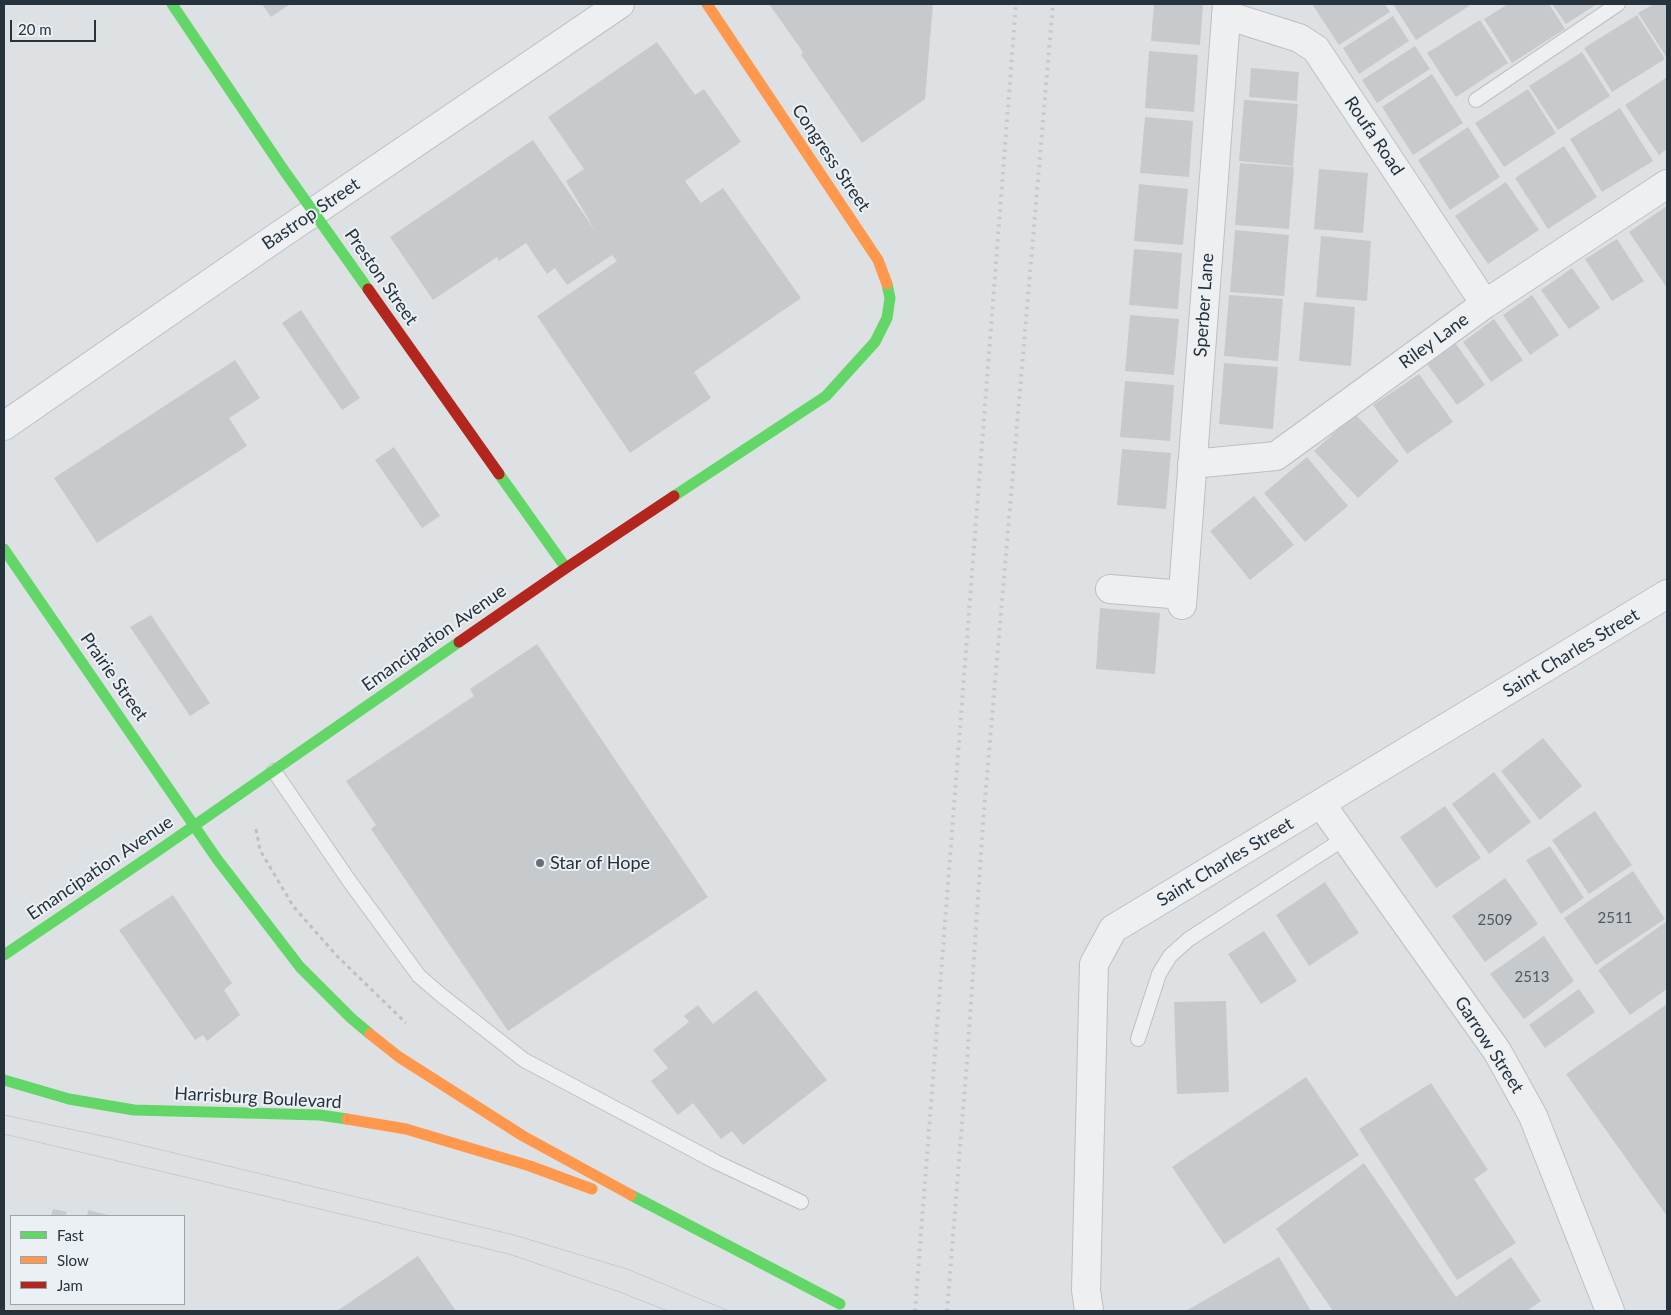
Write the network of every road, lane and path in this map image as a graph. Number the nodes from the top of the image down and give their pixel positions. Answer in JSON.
{"nodes":[{"id":1,"x":172,"y":4,"type":"edge"},
{"id":2,"x":620,"y":4,"type":"edge"},
{"id":3,"x":707,"y":4,"type":"edge"},
{"id":4,"x":1618,"y":4,"type":"edge"},
{"id":5,"x":1226,"y":9,"type":"edge"},
{"id":6,"x":1476,"y":100,"type":"dead end"},
{"id":7,"x":1667,"y":184,"type":"edge"},
{"id":8,"x":313,"y":212,"type":"junction"},
{"id":9,"x":1485,"y":304,"type":"junction"},
{"id":10,"x":875,"y":342,"type":"joint"},
{"id":11,"x":4,"y":426,"type":"edge"},
{"id":12,"x":1192,"y":464,"type":"junction"},
{"id":13,"x":4,"y":549,"type":"edge"},
{"id":14,"x":566,"y":568,"type":"junction"},
{"id":15,"x":1110,"y":589,"type":"dead end"},
{"id":16,"x":1667,"y":594,"type":"edge"},
{"id":17,"x":274,"y":771,"type":"junction"},
{"id":18,"x":1321,"y":804,"type":"junction"},
{"id":19,"x":195,"y":825,"type":"junction"},
{"id":20,"x":1345,"y":838,"type":"junction"},
{"id":21,"x":4,"y":955,"type":"edge"},
{"id":22,"x":1138,"y":1039,"type":"dead end"},
{"id":23,"x":4,"y":1080,"type":"edge"},
{"id":24,"x":801,"y":1202,"type":"dead end"},
{"id":25,"x":678,"y":1221,"type":"junction"},
{"id":26,"x":840,"y":1304,"type":"dead end"},
{"id":27,"x":1089,"y":1311,"type":"edge"},
{"id":28,"x":1610,"y":1311,"type":"edge"}],
"edges":[{"from":1,"to":8,"type":"main road","name":"Preston Street"},
{"from":2,"to":8,"type":"street","name":"Bastrop Street"},
{"from":3,"to":10,"type":"main road","name":"Congress Street"},
{"from":4,"to":6,"type":"lane"},
{"from":5,"to":9,"type":"street","name":"Roufa Road"},
{"from":5,"to":12,"type":"street","name":"Sperber Lane"},
{"from":7,"to":9,"type":"street","name":"Riley Lane"},
{"from":8,"to":11,"type":"street","name":"Bastrop Street"},
{"from":8,"to":14,"type":"main road","name":"Preston Street"},
{"from":9,"to":12,"type":"street","name":"Riley Lane"},
{"from":10,"to":14,"type":"main road","name":"Emancipation Avenue"},
{"from":12,"to":15,"type":"street","name":"Sperber Lane"},
{"from":13,"to":19,"type":"main road","name":"Prairie Street"},
{"from":14,"to":17,"type":"main road","name":"Emancipation Avenue"},
{"from":16,"to":18,"type":"street","name":"Saint Charles Street"},
{"from":17,"to":19,"type":"main road","name":"Emancipation Avenue"},
{"from":17,"to":24,"type":"lane"},
{"from":18,"to":20,"type":"street","name":"Garrow Street"},
{"from":18,"to":27,"type":"street","name":"Saint Charles Street"},
{"from":19,"to":21,"type":"main road","name":"Emancipation Avenue"},
{"from":19,"to":25,"type":"main road","name":"Harrisburg Boulevard"},
{"from":20,"to":22,"type":"lane"},
{"from":20,"to":28,"type":"street","name":"Garrow Street"},
{"from":23,"to":25,"type":"main road","name":"Harrisburg Boulevard"},
{"from":25,"to":26,"type":"main road","name":"Harrisburg Boulevard"}]}
